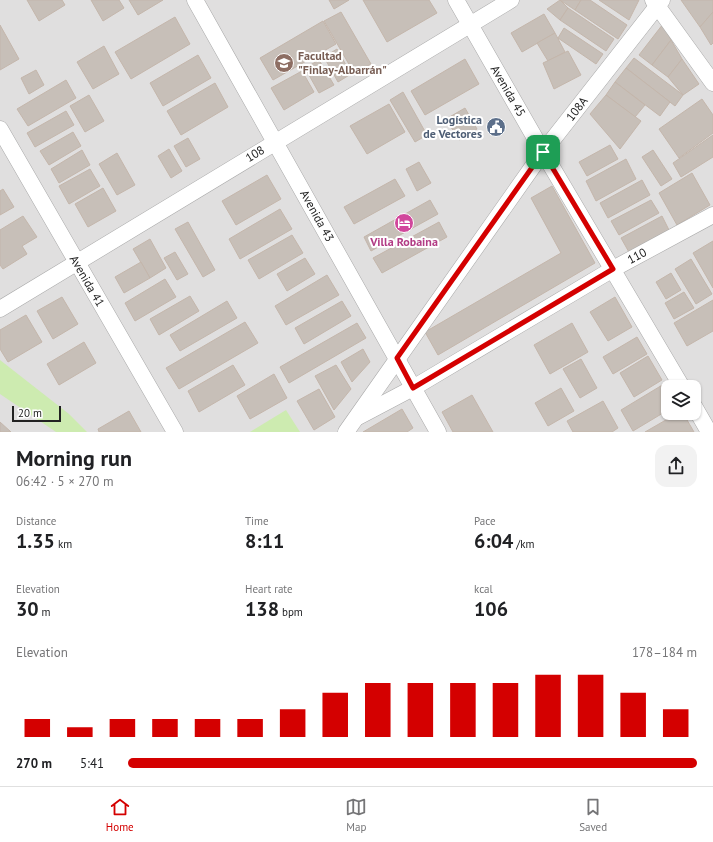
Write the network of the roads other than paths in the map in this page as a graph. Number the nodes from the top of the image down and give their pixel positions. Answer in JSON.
{"nodes":[{"id":1,"x":195,"y":0,"type":"edge"},
{"id":2,"x":456,"y":0,"type":"edge"},
{"id":3,"x":511,"y":0,"type":"edge"},
{"id":4,"x":657,"y":2,"type":"edge"},
{"id":5,"x":469,"y":25,"type":"junction"},
{"id":6,"x":713,"y":83,"type":"edge"},
{"id":7,"x":0,"y":129,"type":"edge"},
{"id":8,"x":276,"y":142,"type":"junction"},
{"id":9,"x":543,"y":152,"type":"junction"},
{"id":10,"x":713,"y":215,"type":"edge"},
{"id":11,"x":76,"y":262,"type":"junction"},
{"id":12,"x":613,"y":269,"type":"junction"},
{"id":13,"x":0,"y":309,"type":"edge"},
{"id":14,"x":397,"y":358,"type":"junction"},
{"id":15,"x":678,"y":380,"type":"edge"},
{"id":16,"x":413,"y":388,"type":"junction"},
{"id":17,"x":701,"y":418,"type":"edge"},
{"id":18,"x":350,"y":426,"type":"edge"},
{"id":19,"x":176,"y":432,"type":"edge"},
{"id":20,"x":438,"y":432,"type":"edge"},
{"id":21,"x":709,"y":432,"type":"edge"}],
"edges":[{"from":1,"to":8,"type":"street","name":"Avenida 43"},
{"from":2,"to":5,"type":"street","name":"Avenida 45"},
{"from":3,"to":5,"type":"street","name":"108"},
{"from":4,"to":6,"type":"street"},
{"from":4,"to":9,"type":"street","name":"108A"},
{"from":5,"to":8,"type":"street","name":"108"},
{"from":5,"to":9,"type":"street","name":"Avenida 45"},
{"from":7,"to":11,"type":"street","name":"Avenida 41"},
{"from":8,"to":11,"type":"street","name":"108"},
{"from":8,"to":14,"type":"street","name":"Avenida 43"},
{"from":9,"to":12,"type":"street","name":"Avenida 45"},
{"from":9,"to":14,"type":"street","name":"108A"},
{"from":10,"to":12,"type":"street","name":"110"},
{"from":11,"to":13,"type":"street","name":"108"},
{"from":11,"to":19,"type":"street","name":"Avenida 41"},
{"from":12,"to":15,"type":"street","name":"Avenida 45"},
{"from":12,"to":16,"type":"street","name":"110"},
{"from":14,"to":16,"type":"street","name":"Avenida 43"},
{"from":14,"to":18,"type":"street","name":"108A"},
{"from":16,"to":18,"type":"street","name":"110"},
{"from":16,"to":20,"type":"street","name":"Avenida 43"},
{"from":17,"to":21,"type":"street"}]}
